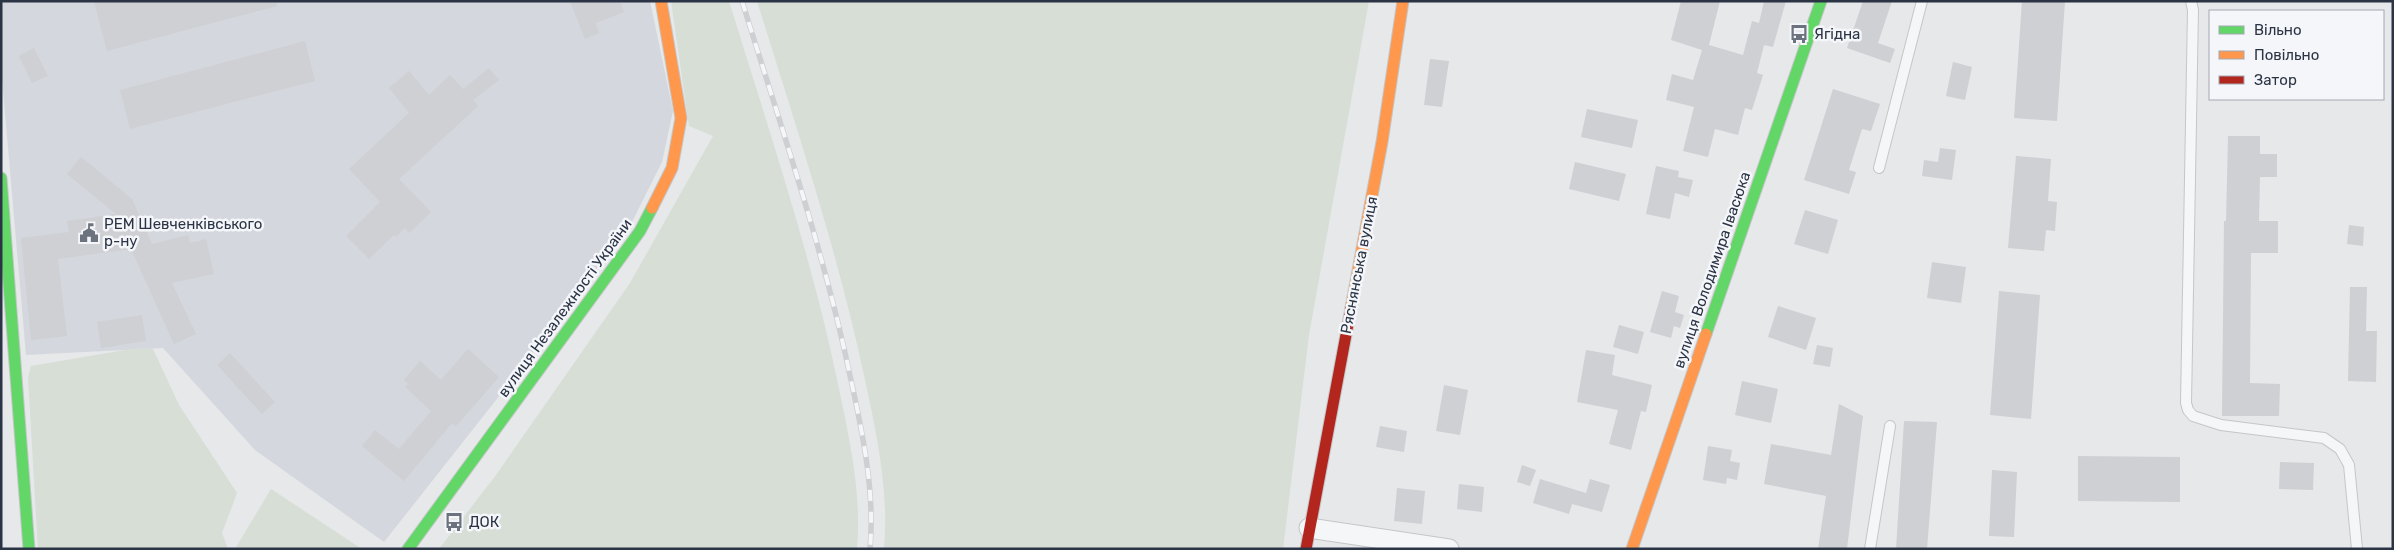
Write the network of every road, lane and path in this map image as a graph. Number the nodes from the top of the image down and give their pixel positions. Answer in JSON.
{"nodes":[{"id":1,"x":661,"y":1,"type":"edge"},
{"id":2,"x":1404,"y":1,"type":"edge"},
{"id":3,"x":1820,"y":1,"type":"edge"},
{"id":4,"x":1922,"y":1,"type":"edge"},
{"id":5,"x":2191,"y":1,"type":"edge"},
{"id":6,"x":1879,"y":168,"type":"dead end"},
{"id":7,"x":1,"y":178,"type":"edge"},
{"id":8,"x":1890,"y":426,"type":"dead end"},
{"id":9,"x":1310,"y":528,"type":"junction"},
{"id":10,"x":29,"y":549,"type":"edge"},
{"id":11,"x":408,"y":549,"type":"edge"},
{"id":12,"x":1306,"y":549,"type":"edge"},
{"id":13,"x":1449,"y":549,"type":"edge"},
{"id":14,"x":1632,"y":549,"type":"edge"},
{"id":15,"x":1870,"y":549,"type":"edge"},
{"id":16,"x":2357,"y":549,"type":"edge"}],
"edges":[{"from":1,"to":11,"type":"street","name":"вулиця Незалежності України"},
{"from":2,"to":9,"type":"street","name":"Ряснянська вулиця"},
{"from":3,"to":14,"type":"street","name":"вулиця Володимира Івасюка"},
{"from":4,"to":6,"type":"lane"},
{"from":5,"to":16,"type":"lane"},
{"from":7,"to":10,"type":"street"},
{"from":8,"to":15,"type":"lane"},
{"from":9,"to":12,"type":"street","name":"Ряснянська вулиця"},
{"from":9,"to":13,"type":"street"}]}
